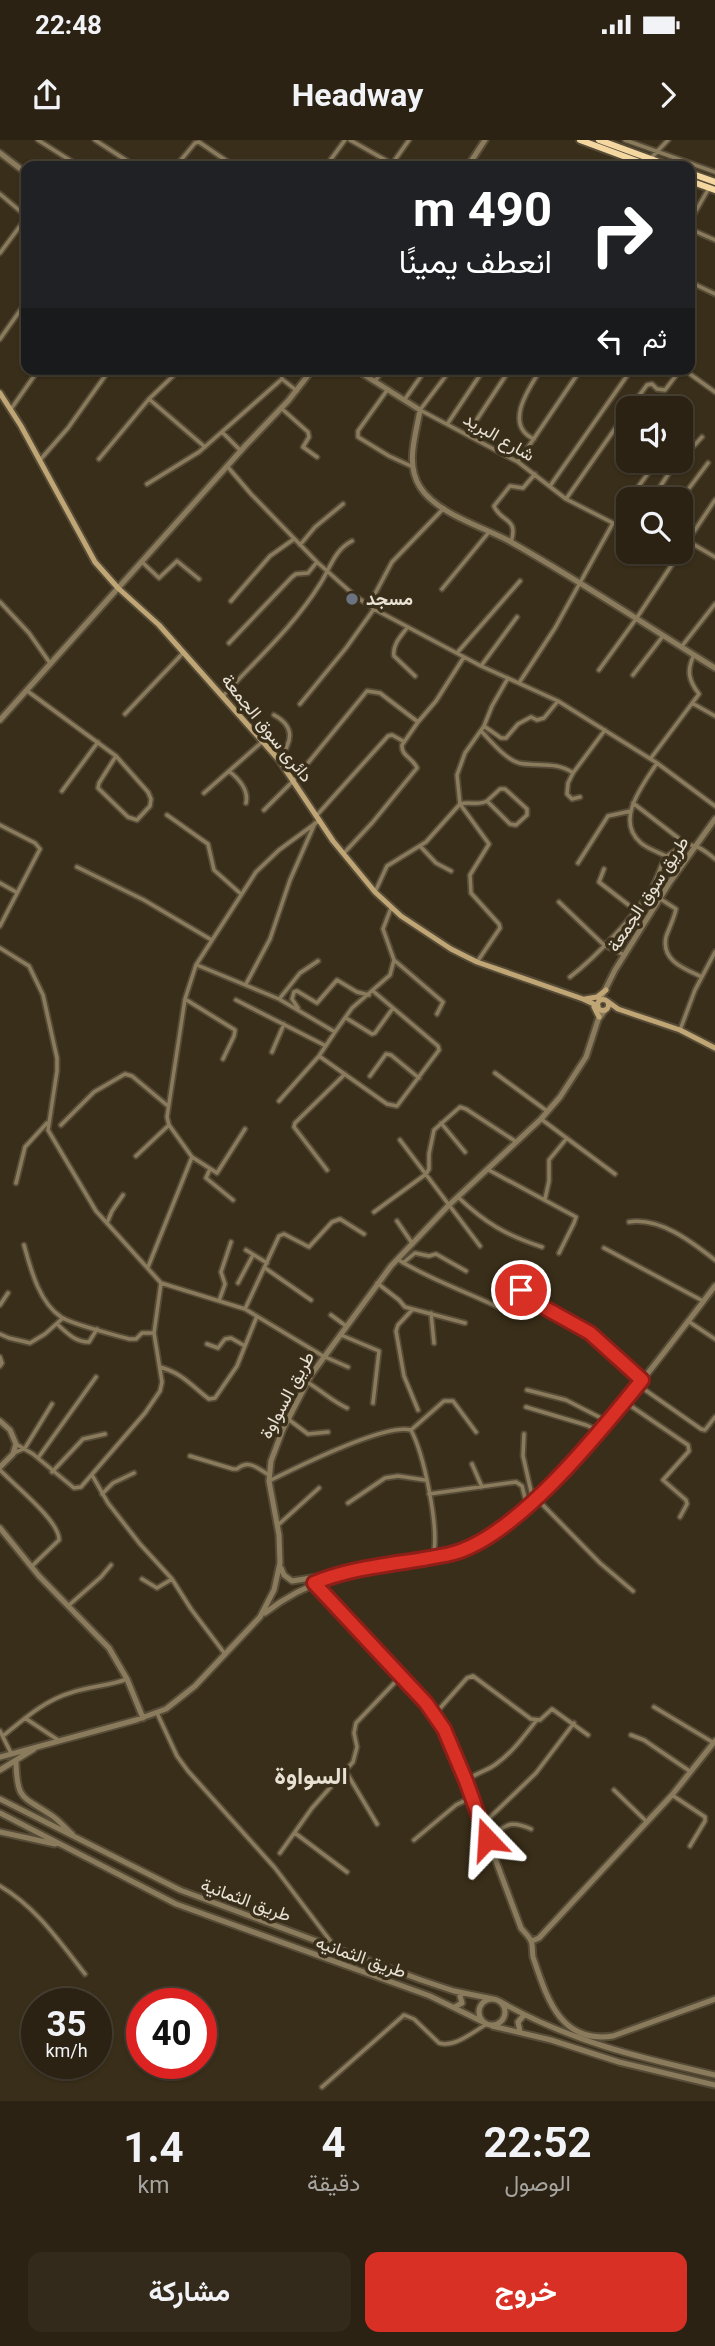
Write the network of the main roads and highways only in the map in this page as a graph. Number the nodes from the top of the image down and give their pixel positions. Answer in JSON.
{"nodes":[{"id":1,"x":580,"y":140,"type":"edge"},
{"id":2,"x":599,"y":140,"type":"edge"},
{"id":3,"x":644,"y":161,"type":"edge"},
{"id":4,"x":646,"y":161,"type":"edge"},
{"id":5,"x":695,"y":175,"type":"edge"},
{"id":6,"x":715,"y":182,"type":"edge"},
{"id":7,"x":695,"y":183,"type":"edge"},
{"id":8,"x":712,"y":189,"type":"edge"},
{"id":9,"x":0,"y":393,"type":"edge"},
{"id":10,"x":607,"y":988,"type":"road end"},
{"id":11,"x":585,"y":1000,"type":"junction"},
{"id":12,"x":599,"y":1018,"type":"road end"},
{"id":13,"x":715,"y":1048,"type":"edge"}],
"edges":[{"from":1,"to":3,"type":"highway"},
{"from":2,"to":4,"type":"highway"},
{"from":5,"to":6,"type":"highway"},
{"from":7,"to":8,"type":"highway"},
{"from":9,"to":11,"type":"main road","name":"دائرى سوق الجمعة"},
{"from":10,"to":11,"type":"main road"},
{"from":11,"to":12,"type":"main road"},
{"from":11,"to":13,"type":"main road","name":"دائرى سوق الجمعة"}]}
